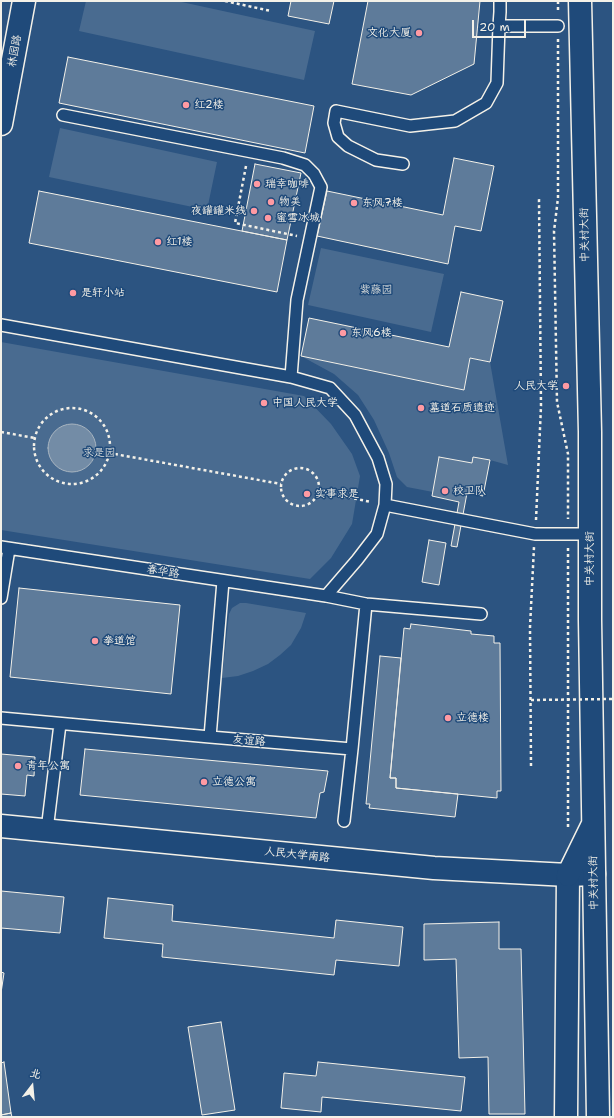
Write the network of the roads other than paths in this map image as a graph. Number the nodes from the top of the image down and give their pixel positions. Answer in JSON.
{"nodes":[{"id":1,"x":24,"y":1,"type":"edge"},
{"id":2,"x":500,"y":1,"type":"edge"},
{"id":3,"x":580,"y":1,"type":"edge"},
{"id":4,"x":499,"y":26,"type":"junction"},
{"id":5,"x":558,"y":26,"type":"road end"},
{"id":6,"x":7,"y":61,"type":"edge"},
{"id":7,"x":63,"y":115,"type":"dead end"},
{"id":8,"x":1,"y":124,"type":"edge"},
{"id":9,"x":403,"y":164,"type":"dead end"},
{"id":10,"x":1,"y":325,"type":"edge"},
{"id":11,"x":291,"y":377,"type":"junction"},
{"id":12,"x":385,"y":505,"type":"junction"},
{"id":13,"x":590,"y":534,"type":"junction"},
{"id":14,"x":5,"y":548,"type":"edge"},
{"id":15,"x":224,"y":581,"type":"junction"},
{"id":16,"x":326,"y":596,"type":"junction"},
{"id":17,"x":1,"y":598,"type":"edge"},
{"id":18,"x":366,"y":604,"type":"junction"},
{"id":19,"x":481,"y":614,"type":"dead end"},
{"id":20,"x":1,"y":718,"type":"edge"},
{"id":21,"x":60,"y":724,"type":"junction"},
{"id":22,"x":210,"y":738,"type":"junction"},
{"id":23,"x":352,"y":749,"type":"junction"},
{"id":24,"x":344,"y":821,"type":"dead end"},
{"id":25,"x":594,"y":824,"type":"junction"},
{"id":26,"x":1,"y":826,"type":"edge"},
{"id":27,"x":47,"y":830,"type":"junction"},
{"id":28,"x":594,"y":874,"type":"junction"},
{"id":29,"x":568,"y":875,"type":"junction"},
{"id":30,"x":566,"y":1117,"type":"edge"},
{"id":31,"x":598,"y":1117,"type":"edge"}],
"edges":[{"from":1,"to":6,"type":"main road","name":"林园路"},
{"from":2,"to":4,"type":"lane"},
{"from":3,"to":13,"type":"main road","name":"中关村大街"},
{"from":4,"to":5,"type":"lane"},
{"from":4,"to":9,"type":"lane"},
{"from":6,"to":8,"type":"main road","name":"林园路"},
{"from":7,"to":11,"type":"lane"},
{"from":10,"to":11,"type":"lane"},
{"from":11,"to":12,"type":"lane"},
{"from":12,"to":13,"type":"lane"},
{"from":12,"to":16,"type":"lane"},
{"from":13,"to":25,"type":"main road","name":"中关村大街"},
{"from":14,"to":15,"type":"lane","name":"春华路"},
{"from":14,"to":17,"type":"lane"},
{"from":15,"to":16,"type":"lane","name":"春华路"},
{"from":15,"to":22,"type":"lane"},
{"from":16,"to":18,"type":"lane","name":"春华路"},
{"from":18,"to":19,"type":"lane","name":"春华路"},
{"from":18,"to":23,"type":"lane"},
{"from":20,"to":21,"type":"lane","name":"友谊路"},
{"from":21,"to":22,"type":"lane","name":"友谊路"},
{"from":21,"to":27,"type":"lane"},
{"from":22,"to":23,"type":"lane","name":"友谊路"},
{"from":23,"to":24,"type":"lane"},
{"from":25,"to":28,"type":"main road","name":"中关村大街"},
{"from":25,"to":29,"type":"main road"},
{"from":26,"to":27,"type":"main road","name":"人民大学南路"},
{"from":27,"to":29,"type":"main road","name":"人民大学南路"},
{"from":28,"to":29,"type":"main road","name":"人民大学南路"},
{"from":28,"to":31,"type":"main road","name":"中关村大街"},
{"from":29,"to":30,"type":"main road"}]}
